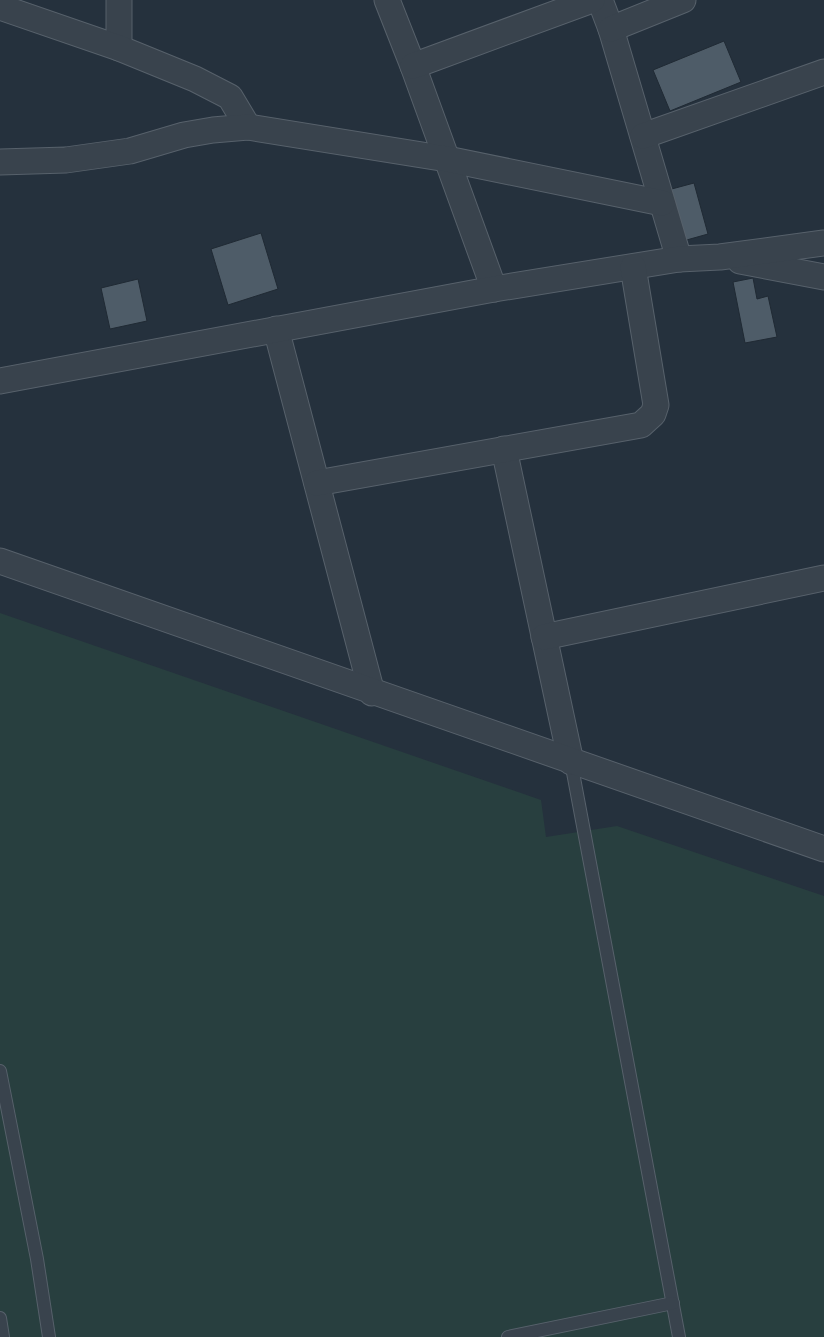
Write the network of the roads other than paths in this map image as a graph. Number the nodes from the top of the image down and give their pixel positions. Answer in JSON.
{"nodes":[{"id":1,"x":119,"y":0,"type":"edge"},
{"id":2,"x":387,"y":0,"type":"edge"},
{"id":3,"x":592,"y":0,"type":"edge"},
{"id":4,"x":600,"y":0,"type":"edge"},
{"id":5,"x":683,"y":0,"type":"edge"},
{"id":6,"x":0,"y":7,"type":"edge"},
{"id":7,"x":611,"y":29,"type":"junction"},
{"id":8,"x":119,"y":48,"type":"junction"},
{"id":9,"x":413,"y":66,"type":"junction"},
{"id":10,"x":824,"y":72,"type":"edge"},
{"id":11,"x":248,"y":127,"type":"junction"},
{"id":12,"x":643,"y":136,"type":"junction"},
{"id":13,"x":447,"y":159,"type":"junction"},
{"id":14,"x":0,"y":162,"type":"edge"},
{"id":15,"x":662,"y":203,"type":"junction"},
{"id":16,"x":824,"y":243,"type":"edge"},
{"id":17,"x":720,"y":257,"type":"junction"},
{"id":18,"x":679,"y":259,"type":"junction"},
{"id":19,"x":633,"y":267,"type":"junction"},
{"id":20,"x":824,"y":277,"type":"edge"},
{"id":21,"x":494,"y":289,"type":"junction"},
{"id":22,"x":276,"y":329,"type":"junction"},
{"id":23,"x":0,"y":380,"type":"edge"},
{"id":24,"x":504,"y":450,"type":"junction"},
{"id":25,"x":317,"y":482,"type":"junction"},
{"id":26,"x":0,"y":561,"type":"edge"},
{"id":27,"x":824,"y":578,"type":"edge"},
{"id":28,"x":544,"y":637,"type":"junction"},
{"id":29,"x":372,"y":693,"type":"junction"},
{"id":30,"x":571,"y":762,"type":"junction"},
{"id":31,"x":824,"y":849,"type":"edge"},
{"id":32,"x":0,"y":1071,"type":"edge"},
{"id":33,"x":672,"y":1303,"type":"junction"},
{"id":34,"x":0,"y":1318,"type":"edge"},
{"id":35,"x":3,"y":1337,"type":"edge"},
{"id":36,"x":49,"y":1337,"type":"edge"},
{"id":37,"x":508,"y":1337,"type":"edge"},
{"id":38,"x":679,"y":1337,"type":"edge"}],
"edges":[{"from":1,"to":8,"type":"street"},
{"from":2,"to":9,"type":"street"},
{"from":3,"to":9,"type":"street"},
{"from":4,"to":7,"type":"street"},
{"from":5,"to":7,"type":"street"},
{"from":6,"to":8,"type":"street"},
{"from":7,"to":12,"type":"street"},
{"from":8,"to":11,"type":"street"},
{"from":9,"to":13,"type":"street"},
{"from":10,"to":12,"type":"street"},
{"from":11,"to":13,"type":"street"},
{"from":11,"to":14,"type":"street"},
{"from":12,"to":15,"type":"street"},
{"from":13,"to":15,"type":"street"},
{"from":13,"to":21,"type":"street"},
{"from":15,"to":18,"type":"street"},
{"from":16,"to":17,"type":"street"},
{"from":17,"to":18,"type":"street"},
{"from":17,"to":20,"type":"street"},
{"from":18,"to":19,"type":"street"},
{"from":19,"to":21,"type":"street"},
{"from":19,"to":24,"type":"street"},
{"from":21,"to":22,"type":"street"},
{"from":22,"to":23,"type":"street"},
{"from":22,"to":25,"type":"street"},
{"from":24,"to":25,"type":"street"},
{"from":24,"to":28,"type":"street"},
{"from":25,"to":29,"type":"street"},
{"from":26,"to":29,"type":"street"},
{"from":27,"to":28,"type":"street"},
{"from":28,"to":30,"type":"street"},
{"from":29,"to":30,"type":"street"},
{"from":30,"to":31,"type":"street"},
{"from":30,"to":33,"type":"lane"},
{"from":32,"to":36,"type":"lane"},
{"from":33,"to":37,"type":"lane"},
{"from":33,"to":38,"type":"lane"},
{"from":34,"to":35,"type":"lane"}]}
